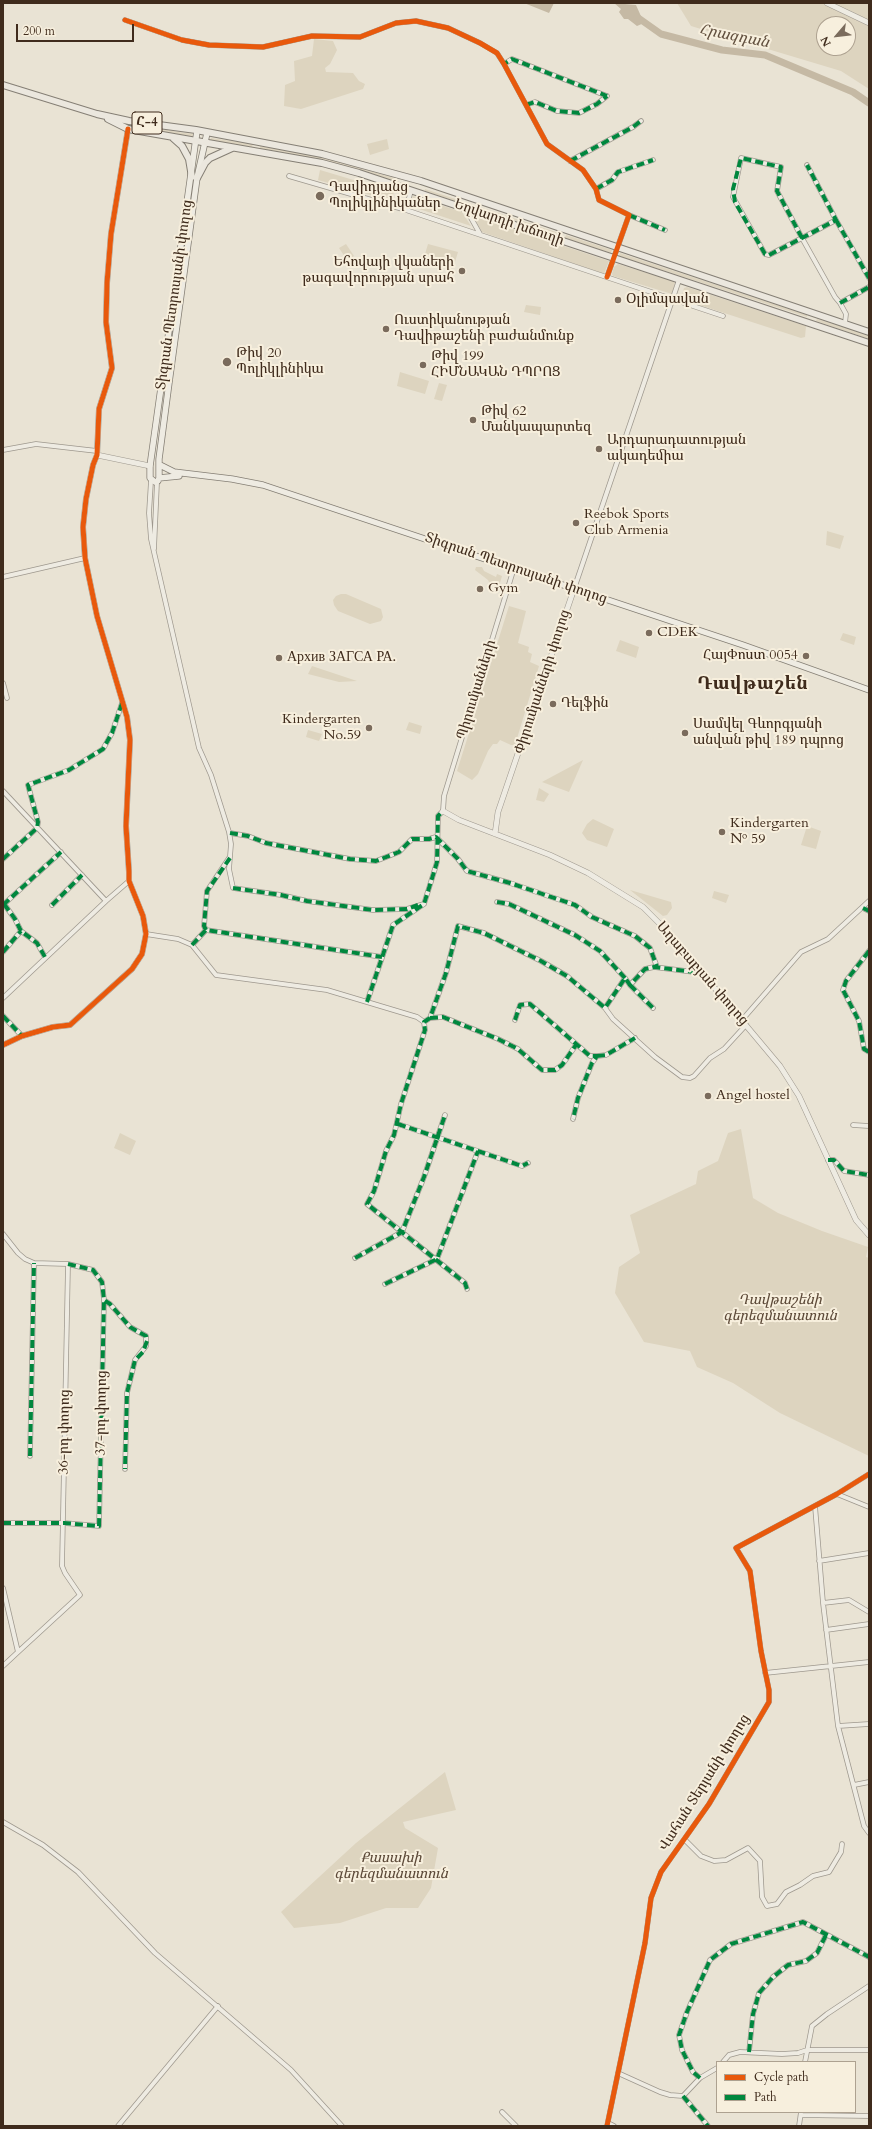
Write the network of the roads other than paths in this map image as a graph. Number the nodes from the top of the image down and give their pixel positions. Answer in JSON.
{"nodes":[{"id":1,"x":827,"y":3,"type":"edge"},
{"id":2,"x":125,"y":20,"type":"dead end"},
{"id":3,"x":869,"y":23,"type":"edge"},
{"id":4,"x":504,"y":64,"type":"junction"},
{"id":5,"x":3,"y":85,"type":"edge"},
{"id":6,"x":526,"y":105,"type":"junction"},
{"id":7,"x":97,"y":114,"type":"junction"},
{"id":8,"x":641,"y":121,"type":"dead end"},
{"id":9,"x":128,"y":129,"type":"junction"},
{"id":10,"x":198,"y":131,"type":"junction"},
{"id":11,"x":207,"y":133,"type":"junction"},
{"id":12,"x":171,"y":137,"type":"junction"},
{"id":13,"x":196,"y":142,"type":"junction"},
{"id":14,"x":256,"y":142,"type":"junction"},
{"id":15,"x":205,"y":144,"type":"junction"},
{"id":16,"x":233,"y":147,"type":"junction"},
{"id":17,"x":254,"y":150,"type":"junction"},
{"id":18,"x":653,"y":160,"type":"dead end"},
{"id":19,"x":570,"y":161,"type":"junction"},
{"id":20,"x":807,"y":165,"type":"dead end"},
{"id":21,"x":289,"y":176,"type":"dead end"},
{"id":22,"x":400,"y":176,"type":"junction"},
{"id":23,"x":194,"y":177,"type":"junction"},
{"id":24,"x":397,"y":186,"type":"junction"},
{"id":25,"x":596,"y":189,"type":"junction"},
{"id":26,"x":411,"y":190,"type":"junction"},
{"id":27,"x":466,"y":209,"type":"junction"},
{"id":28,"x":406,"y":210,"type":"junction"},
{"id":29,"x":629,"y":215,"type":"junction"},
{"id":30,"x":836,"y":220,"type":"junction"},
{"id":31,"x":665,"y":230,"type":"dead end"},
{"id":32,"x":480,"y":234,"type":"junction"},
{"id":33,"x":802,"y":238,"type":"junction"},
{"id":34,"x":618,"y":247,"type":"junction"},
{"id":35,"x":614,"y":259,"type":"junction"},
{"id":36,"x":607,"y":278,"type":"junction"},
{"id":37,"x":869,"y":278,"type":"edge"},
{"id":38,"x":679,"y":280,"type":"junction"},
{"id":39,"x":869,"y":287,"type":"edge"},
{"id":40,"x":673,"y":299,"type":"junction"},
{"id":41,"x":840,"y":303,"type":"junction"},
{"id":42,"x":816,"y":313,"type":"junction"},
{"id":43,"x":723,"y":316,"type":"dead end"},
{"id":44,"x":812,"y":323,"type":"junction"},
{"id":45,"x":845,"y":323,"type":"junction"},
{"id":46,"x":869,"y":332,"type":"edge"},
{"id":47,"x":869,"y":343,"type":"edge"},
{"id":48,"x":3,"y":450,"type":"edge"},
{"id":49,"x":97,"y":453,"type":"junction"},
{"id":50,"x":152,"y":460,"type":"junction"},
{"id":51,"x":160,"y":462,"type":"junction"},
{"id":52,"x":150,"y":466,"type":"junction"},
{"id":53,"x":156,"y":480,"type":"junction"},
{"id":54,"x":85,"y":558,"type":"junction"},
{"id":55,"x":514,"y":570,"type":"junction"},
{"id":56,"x":3,"y":577,"type":"edge"},
{"id":57,"x":573,"y":590,"type":"junction"},
{"id":58,"x":3,"y":682,"type":"edge"},
{"id":59,"x":869,"y":691,"type":"edge"},
{"id":60,"x":8,"y":698,"type":"dead end"},
{"id":61,"x":122,"y":703,"type":"junction"},
{"id":62,"x":3,"y":791,"type":"edge"},
{"id":63,"x":443,"y":811,"type":"junction"},
{"id":64,"x":38,"y":828,"type":"junction"},
{"id":65,"x":230,"y":833,"type":"junction"},
{"id":66,"x":495,"y":834,"type":"junction"},
{"id":67,"x":436,"y":837,"type":"junction"},
{"id":68,"x":61,"y":852,"type":"junction"},
{"id":69,"x":230,"y":858,"type":"junction"},
{"id":70,"x":3,"y":859,"type":"edge"},
{"id":71,"x":82,"y":875,"type":"junction"},
{"id":72,"x":129,"y":881,"type":"junction"},
{"id":73,"x":106,"y":901,"type":"junction"},
{"id":74,"x":869,"y":901,"type":"edge"},
{"id":75,"x":497,"y":902,"type":"dead end"},
{"id":76,"x":424,"y":904,"type":"junction"},
{"id":77,"x":3,"y":905,"type":"edge"},
{"id":78,"x":52,"y":905,"type":"dead end"},
{"id":79,"x":863,"y":908,"type":"junction"},
{"id":80,"x":869,"y":911,"type":"edge"},
{"id":81,"x":206,"y":930,"type":"junction"},
{"id":82,"x":21,"y":931,"type":"junction"},
{"id":83,"x":146,"y":934,"type":"junction"},
{"id":84,"x":192,"y":945,"type":"junction"},
{"id":85,"x":869,"y":950,"type":"edge"},
{"id":86,"x":3,"y":952,"type":"edge"},
{"id":87,"x":45,"y":957,"type":"junction"},
{"id":88,"x":382,"y":957,"type":"junction"},
{"id":89,"x":657,"y":967,"type":"junction"},
{"id":90,"x":702,"y":973,"type":"junction"},
{"id":91,"x":624,"y":978,"type":"junction"},
{"id":92,"x":630,"y":985,"type":"junction"},
{"id":93,"x":3,"y":998,"type":"edge"},
{"id":94,"x":367,"y":1002,"type":"junction"},
{"id":95,"x":604,"y":1008,"type":"junction"},
{"id":96,"x":653,"y":1008,"type":"dead end"},
{"id":97,"x":3,"y":1016,"type":"edge"},
{"id":98,"x":430,"y":1018,"type":"junction"},
{"id":99,"x":515,"y":1020,"type":"dead end"},
{"id":100,"x":742,"y":1020,"type":"junction"},
{"id":101,"x":424,"y":1022,"type":"junction"},
{"id":102,"x":746,"y":1025,"type":"junction"},
{"id":103,"x":22,"y":1036,"type":"junction"},
{"id":104,"x":635,"y":1038,"type":"junction"},
{"id":105,"x":3,"y":1045,"type":"edge"},
{"id":106,"x":576,"y":1045,"type":"junction"},
{"id":107,"x":869,"y":1052,"type":"edge"},
{"id":108,"x":597,"y":1056,"type":"junction"},
{"id":109,"x":445,"y":1115,"type":"dead end"},
{"id":110,"x":573,"y":1119,"type":"dead end"},
{"id":111,"x":398,"y":1124,"type":"junction"},
{"id":112,"x":853,"y":1125,"type":"dead end"},
{"id":113,"x":869,"y":1126,"type":"edge"},
{"id":114,"x":438,"y":1137,"type":"junction"},
{"id":115,"x":478,"y":1151,"type":"junction"},
{"id":116,"x":828,"y":1160,"type":"junction"},
{"id":117,"x":528,"y":1162,"type":"dead end"},
{"id":118,"x":869,"y":1174,"type":"edge"},
{"id":119,"x":402,"y":1232,"type":"junction"},
{"id":120,"x":3,"y":1234,"type":"edge"},
{"id":121,"x":869,"y":1235,"type":"edge"},
{"id":122,"x":355,"y":1258,"type":"dead end"},
{"id":123,"x":437,"y":1259,"type":"junction"},
{"id":124,"x":34,"y":1263,"type":"junction"},
{"id":125,"x":68,"y":1264,"type":"junction"},
{"id":126,"x":385,"y":1284,"type":"dead end"},
{"id":127,"x":467,"y":1289,"type":"dead end"},
{"id":128,"x":104,"y":1300,"type":"junction"},
{"id":129,"x":30,"y":1456,"type":"dead end"},
{"id":130,"x":125,"y":1469,"type":"dead end"},
{"id":131,"x":869,"y":1474,"type":"edge"},
{"id":132,"x":837,"y":1494,"type":"junction"},
{"id":133,"x":815,"y":1506,"type":"junction"},
{"id":134,"x":869,"y":1508,"type":"edge"},
{"id":135,"x":3,"y":1523,"type":"edge"},
{"id":136,"x":64,"y":1523,"type":"junction"},
{"id":137,"x":869,"y":1553,"type":"edge"},
{"id":138,"x":820,"y":1561,"type":"junction"},
{"id":139,"x":3,"y":1588,"type":"edge"},
{"id":140,"x":823,"y":1603,"type":"junction"},
{"id":141,"x":869,"y":1612,"type":"edge"},
{"id":142,"x":869,"y":1624,"type":"edge"},
{"id":143,"x":826,"y":1630,"type":"junction"},
{"id":144,"x":18,"y":1652,"type":"junction"},
{"id":145,"x":869,"y":1662,"type":"edge"},
{"id":146,"x":3,"y":1666,"type":"edge"},
{"id":147,"x":831,"y":1667,"type":"junction"},
{"id":148,"x":765,"y":1673,"type":"junction"},
{"id":149,"x":869,"y":1724,"type":"edge"},
{"id":150,"x":838,"y":1726,"type":"junction"},
{"id":151,"x":869,"y":1782,"type":"edge"},
{"id":152,"x":854,"y":1785,"type":"junction"},
{"id":153,"x":3,"y":1822,"type":"edge"},
{"id":154,"x":869,"y":1833,"type":"edge"},
{"id":155,"x":685,"y":1840,"type":"junction"},
{"id":156,"x":842,"y":1844,"type":"dead end"},
{"id":157,"x":826,"y":1935,"type":"junction"},
{"id":158,"x":869,"y":1957,"type":"edge"},
{"id":159,"x":869,"y":1986,"type":"edge"},
{"id":160,"x":218,"y":2006,"type":"junction"},
{"id":161,"x":806,"y":2050,"type":"junction"},
{"id":162,"x":869,"y":2050,"type":"edge"},
{"id":163,"x":749,"y":2052,"type":"junction"},
{"id":164,"x":724,"y":2061,"type":"edge"},
{"id":165,"x":805,"y":2061,"type":"edge"},
{"id":166,"x":716,"y":2069,"type":"edge"},
{"id":167,"x":618,"y":2073,"type":"junction"},
{"id":168,"x":700,"y":2078,"type":"junction"},
{"id":169,"x":684,"y":2096,"type":"junction"},
{"id":170,"x":502,"y":2112,"type":"dead end"},
{"id":171,"x":801,"y":2113,"type":"edge"},
{"id":172,"x":869,"y":2116,"type":"edge"},
{"id":173,"x":608,"y":2124,"type":"edge"},
{"id":174,"x":118,"y":2126,"type":"edge"},
{"id":175,"x":342,"y":2126,"type":"edge"},
{"id":176,"x":516,"y":2126,"type":"edge"},
{"id":177,"x":614,"y":2126,"type":"edge"},
{"id":178,"x":708,"y":2126,"type":"edge"},
{"id":179,"x":799,"y":2126,"type":"edge"}],
"edges":[{"from":1,"to":3,"type":"street"},
{"from":2,"to":4,"type":"street"},
{"from":4,"to":6,"type":"street"},
{"from":4,"to":6,"type":"street"},
{"from":5,"to":7,"type":"main road","name":"Եղվարդի խճուղի","number":"Հ-4"},
{"from":6,"to":19,"type":"street"},
{"from":7,"to":9,"type":"main road","name":"Եղվարդի խճուղի","number":"Հ-4"},
{"from":7,"to":10,"type":"main road","name":"Եղվարդի խճուղի","number":"Հ-4"},
{"from":8,"to":19,"type":"street"},
{"from":9,"to":12,"type":"main road","name":"Եղվարդի խճուղի","number":"Հ-4"},
{"from":9,"to":49,"type":"street"},
{"from":10,"to":11,"type":"main road","name":"Եղվարդի խճուղի"},
{"from":10,"to":13,"type":"main road","name":"Տիգրան Պետրոսյանի փողոց"},
{"from":11,"to":14,"type":"main road","name":"Եղվարդի խճուղի"},
{"from":11,"to":15,"type":"main road","name":"Տիգրան Պետրոսյանի փողոց"},
{"from":12,"to":13,"type":"main road","name":"Եղվարդի խճուղի","number":"Հ-4"},
{"from":12,"to":23,"type":"main road"},
{"from":13,"to":15,"type":"main road","name":"Եղվարդի խճուղի"},
{"from":13,"to":23,"type":"main road","name":"Տիգրան Պետրոսյանի փողոց"},
{"from":14,"to":17,"type":"main road"},
{"from":14,"to":22,"type":"main road","name":"Եղվարդի խճուղի"},
{"from":15,"to":16,"type":"main road","name":"Եղվարդի խճուղի"},
{"from":15,"to":23,"type":"main road","name":"Տիգրան Պետրոսյանի փողոց"},
{"from":16,"to":17,"type":"main road","name":"Եղվարդի խճուղի"},
{"from":16,"to":23,"type":"main road"},
{"from":17,"to":24,"type":"main road","name":"Եղվարդի խճուղի"},
{"from":18,"to":25,"type":"street"},
{"from":19,"to":25,"type":"street"},
{"from":20,"to":30,"type":"street"},
{"from":21,"to":28,"type":"street"},
{"from":22,"to":24,"type":"main road"},
{"from":22,"to":34,"type":"main road","name":"Եղվարդի խճուղի"},
{"from":23,"to":50,"type":"main road","name":"Տիգրան Պետրոսյանի փողոց"},
{"from":23,"to":51,"type":"main road","name":"Տիգրան Պետրոսյանի փողոց"},
{"from":24,"to":26,"type":"main road","name":"Եղվարդի խճուղի"},
{"from":25,"to":29,"type":"street"},
{"from":26,"to":27,"type":"main road","name":"Եղվարդի խճուղի"},
{"from":26,"to":28,"type":"street"},
{"from":27,"to":32,"type":"street"},
{"from":27,"to":35,"type":"main road","name":"Եղվարդի խճուղի"},
{"from":28,"to":32,"type":"street"},
{"from":29,"to":31,"type":"street"},
{"from":29,"to":34,"type":"street"},
{"from":30,"to":33,"type":"street"},
{"from":30,"to":37,"type":"street"},
{"from":32,"to":36,"type":"street"},
{"from":33,"to":33,"type":"street"},
{"from":33,"to":41,"type":"street"},
{"from":34,"to":35,"type":"street"},
{"from":34,"to":42,"type":"main road","name":"Եղվարդի խճուղի"},
{"from":35,"to":36,"type":"street"},
{"from":35,"to":38,"type":"main road","name":"Եղվարդի խճուղի"},
{"from":36,"to":40,"type":"street"},
{"from":38,"to":40,"type":"street","name":"Փիրումյանների փողոց"},
{"from":38,"to":44,"type":"main road","name":"Եղվարդի խճուղի"},
{"from":39,"to":41,"type":"street"},
{"from":40,"to":43,"type":"street"},
{"from":40,"to":57,"type":"street","name":"Փիրումյանների փողոց"},
{"from":41,"to":45,"type":"street"},
{"from":42,"to":44,"type":"main road"},
{"from":42,"to":45,"type":"main road","name":"Եղվարդի խճուղի"},
{"from":44,"to":47,"type":"main road","name":"Եղվարդի խճուղի"},
{"from":45,"to":46,"type":"main road","name":"Եղվարդի խճուղի"},
{"from":48,"to":49,"type":"street"},
{"from":49,"to":52,"type":"street"},
{"from":49,"to":54,"type":"street"},
{"from":50,"to":51,"type":"main road"},
{"from":50,"to":52,"type":"main road","name":"Տիգրան Պետրոսյանի փողոց"},
{"from":51,"to":53,"type":"main road"},
{"from":51,"to":55,"type":"main road","name":"Տիգրան Պետրոսյանի փողոց"},
{"from":52,"to":53,"type":"main road"},
{"from":53,"to":55,"type":"main road","name":"Տիգրան Պետրոսյանի փողոց"},
{"from":53,"to":65,"type":"street"},
{"from":54,"to":56,"type":"street"},
{"from":54,"to":61,"type":"street"},
{"from":55,"to":57,"type":"main road","name":"Տիգրան Պետրոսյանի փողոց"},
{"from":55,"to":63,"type":"street","name":"Պիրումյանների"},
{"from":57,"to":59,"type":"main road","name":"Տիգրան Պետրոսյանի փողոց"},
{"from":57,"to":66,"type":"street","name":"Փիրումյանների փողոց"},
{"from":58,"to":60,"type":"street"},
{"from":61,"to":64,"type":"street"},
{"from":61,"to":72,"type":"street"},
{"from":62,"to":64,"type":"street"},
{"from":63,"to":66,"type":"street","name":"Աղաբաբյան փողոց"},
{"from":63,"to":67,"type":"street","name":"Պիրումյանների"},
{"from":64,"to":68,"type":"street"},
{"from":64,"to":70,"type":"street"},
{"from":65,"to":67,"type":"street"},
{"from":65,"to":69,"type":"street"},
{"from":66,"to":90,"type":"street","name":"Աղաբաբյան փողոց"},
{"from":67,"to":76,"type":"street","name":"Պիրումյանների"},
{"from":67,"to":89,"type":"street"},
{"from":68,"to":71,"type":"street"},
{"from":68,"to":77,"type":"street"},
{"from":69,"to":76,"type":"street"},
{"from":69,"to":81,"type":"street"},
{"from":71,"to":73,"type":"street"},
{"from":71,"to":78,"type":"street"},
{"from":72,"to":73,"type":"street"},
{"from":72,"to":83,"type":"street"},
{"from":73,"to":87,"type":"street"},
{"from":74,"to":79,"type":"street"},
{"from":75,"to":91,"type":"street"},
{"from":76,"to":88,"type":"street"},
{"from":77,"to":82,"type":"street"},
{"from":79,"to":80,"type":"street"},
{"from":79,"to":100,"type":"street"},
{"from":81,"to":84,"type":"street"},
{"from":81,"to":88,"type":"street"},
{"from":82,"to":86,"type":"street"},
{"from":82,"to":87,"type":"street"},
{"from":83,"to":84,"type":"street"},
{"from":83,"to":103,"type":"street"},
{"from":84,"to":94,"type":"street"},
{"from":85,"to":107,"type":"street"},
{"from":87,"to":93,"type":"street"},
{"from":88,"to":94,"type":"street"},
{"from":89,"to":90,"type":"street"},
{"from":89,"to":92,"type":"street"},
{"from":90,"to":100,"type":"street","name":"Աղաբաբյան փողոց"},
{"from":91,"to":92,"type":"street"},
{"from":91,"to":95,"type":"street"},
{"from":92,"to":96,"type":"street"},
{"from":94,"to":101,"type":"street"},
{"from":95,"to":98,"type":"street"},
{"from":95,"to":104,"type":"street"},
{"from":97,"to":103,"type":"street"},
{"from":98,"to":101,"type":"street"},
{"from":98,"to":106,"type":"street"},
{"from":99,"to":106,"type":"street"},
{"from":100,"to":102,"type":"street","name":"Աղաբաբյան փողոց"},
{"from":101,"to":111,"type":"street"},
{"from":102,"to":104,"type":"street"},
{"from":102,"to":116,"type":"street","name":"Աղաբաբյան փողոց"},
{"from":103,"to":105,"type":"street"},
{"from":104,"to":108,"type":"street"},
{"from":106,"to":108,"type":"street"},
{"from":108,"to":110,"type":"street"},
{"from":109,"to":114,"type":"street"},
{"from":111,"to":114,"type":"street"},
{"from":111,"to":119,"type":"street"},
{"from":112,"to":113,"type":"street"},
{"from":114,"to":115,"type":"street"},
{"from":114,"to":119,"type":"street"},
{"from":115,"to":117,"type":"street"},
{"from":115,"to":123,"type":"street"},
{"from":116,"to":118,"type":"street"},
{"from":116,"to":121,"type":"street","name":"Աղաբաբյան փողոց"},
{"from":119,"to":122,"type":"street"},
{"from":119,"to":123,"type":"street"},
{"from":120,"to":124,"type":"street"},
{"from":123,"to":126,"type":"street"},
{"from":123,"to":127,"type":"street"},
{"from":124,"to":125,"type":"street","name":"37-րդ փողոց"},
{"from":124,"to":129,"type":"street"},
{"from":125,"to":128,"type":"street","name":"37-րդ փողոց"},
{"from":125,"to":136,"type":"street","name":"36-րդ փողոց"},
{"from":128,"to":130,"type":"street"},
{"from":128,"to":136,"type":"street","name":"37-րդ փողոց"},
{"from":131,"to":132,"type":"street"},
{"from":132,"to":133,"type":"street"},
{"from":132,"to":134,"type":"street"},
{"from":133,"to":138,"type":"street"},
{"from":133,"to":148,"type":"street","name":"Վահան Տերյանի փողոց"},
{"from":135,"to":136,"type":"street"},
{"from":136,"to":144,"type":"street","name":"36-րդ փողոց"},
{"from":137,"to":138,"type":"street"},
{"from":138,"to":140,"type":"street"},
{"from":139,"to":144,"type":"street"},
{"from":140,"to":141,"type":"street"},
{"from":140,"to":143,"type":"street"},
{"from":142,"to":143,"type":"street"},
{"from":143,"to":147,"type":"street"},
{"from":144,"to":146,"type":"street"},
{"from":145,"to":147,"type":"street"},
{"from":147,"to":148,"type":"street"},
{"from":147,"to":150,"type":"street"},
{"from":148,"to":155,"type":"street","name":"Վահան Տերյանի փողոց"},
{"from":149,"to":150,"type":"street"},
{"from":150,"to":152,"type":"street"},
{"from":151,"to":152,"type":"street"},
{"from":152,"to":154,"type":"street"},
{"from":153,"to":160,"type":"street"},
{"from":155,"to":156,"type":"street"},
{"from":155,"to":167,"type":"street","name":"Վահան Տերյանի փողոց"},
{"from":157,"to":158,"type":"street"},
{"from":157,"to":163,"type":"street"},
{"from":157,"to":168,"type":"street"},
{"from":159,"to":161,"type":"street"},
{"from":160,"to":174,"type":"street"},
{"from":160,"to":175,"type":"street"},
{"from":161,"to":162,"type":"street"},
{"from":161,"to":163,"type":"street"},
{"from":161,"to":165,"type":"street"},
{"from":163,"to":164,"type":"street"},
{"from":166,"to":168,"type":"street"},
{"from":167,"to":169,"type":"street"},
{"from":167,"to":173,"type":"street","name":"Վահան Տերյանի փողոց"},
{"from":168,"to":169,"type":"street"},
{"from":169,"to":178,"type":"street"},
{"from":170,"to":176,"type":"street"},
{"from":171,"to":172,"type":"street"},
{"from":171,"to":179,"type":"street"},
{"from":173,"to":177,"type":"street"}]}
